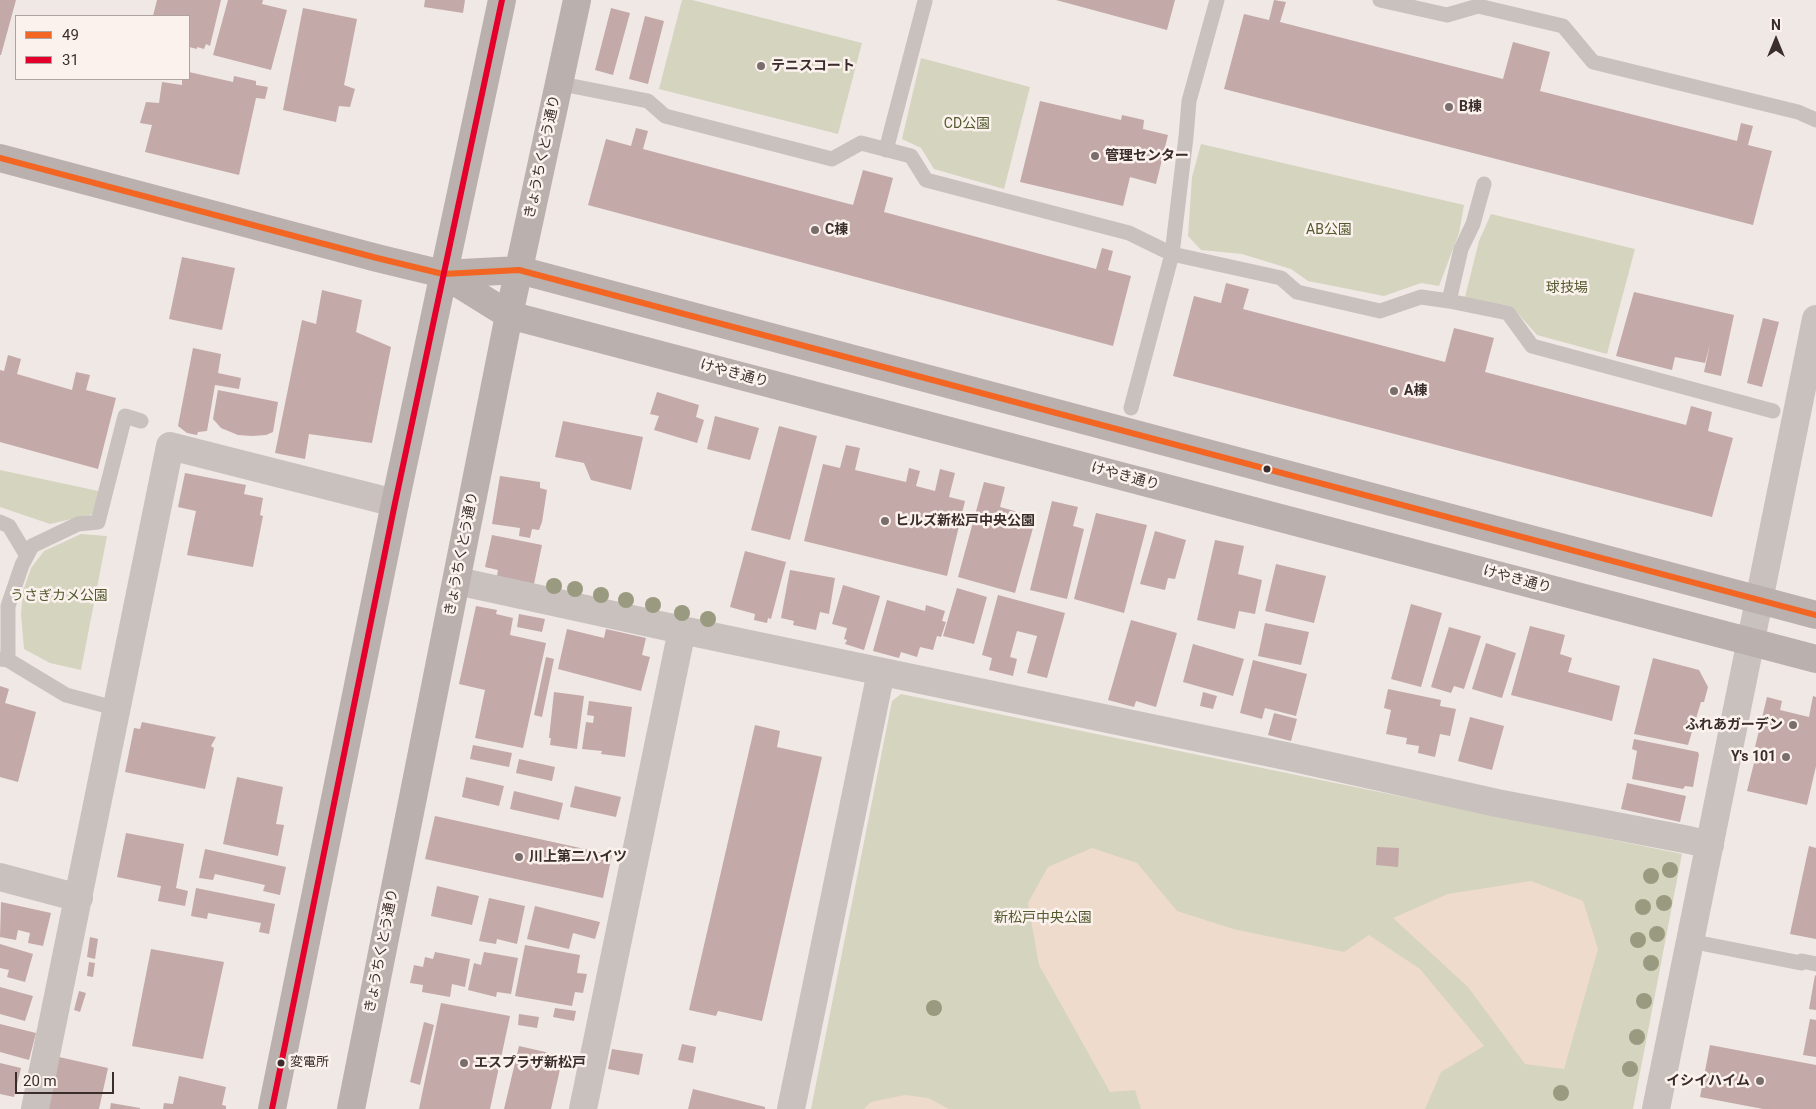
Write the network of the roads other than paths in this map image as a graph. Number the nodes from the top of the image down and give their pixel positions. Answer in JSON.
{"nodes":[{"id":1,"x":502,"y":0,"type":"edge"},
{"id":2,"x":577,"y":0,"type":"edge"},
{"id":3,"x":1217,"y":0,"type":"edge"},
{"id":4,"x":1380,"y":0,"type":"edge"},
{"id":5,"x":925,"y":2,"type":"dead end"},
{"id":6,"x":572,"y":86,"type":"dead end"},
{"id":7,"x":1816,"y":120,"type":"edge"},
{"id":8,"x":886,"y":150,"type":"junction"},
{"id":9,"x":0,"y":158,"type":"edge"},
{"id":10,"x":1484,"y":184,"type":"dead end"},
{"id":11,"x":1172,"y":254,"type":"junction"},
{"id":12,"x":519,"y":270,"type":"junction"},
{"id":13,"x":443,"y":274,"type":"junction"},
{"id":14,"x":1449,"y":301,"type":"junction"},
{"id":15,"x":509,"y":315,"type":"junction"},
{"id":16,"x":1816,"y":319,"type":"edge"},
{"id":17,"x":1812,"y":362,"type":"edge"},
{"id":18,"x":1131,"y":408,"type":"dead end"},
{"id":19,"x":1773,"y":411,"type":"dead end"},
{"id":20,"x":141,"y":421,"type":"dead end"},
{"id":21,"x":395,"y":503,"type":"junction"},
{"id":22,"x":0,"y":522,"type":"edge"},
{"id":23,"x":27,"y":556,"type":"junction"},
{"id":24,"x":457,"y":580,"type":"junction"},
{"id":25,"x":1759,"y":600,"type":"junction"},
{"id":26,"x":1816,"y":615,"type":"edge"},
{"id":27,"x":682,"y":630,"type":"junction"},
{"id":28,"x":1751,"y":642,"type":"junction"},
{"id":29,"x":1816,"y":659,"type":"edge"},
{"id":30,"x":4,"y":660,"type":"edge"},
{"id":31,"x":881,"y":672,"type":"junction"},
{"id":32,"x":118,"y":709,"type":"junction"},
{"id":33,"x":1710,"y":845,"type":"junction"},
{"id":34,"x":0,"y":877,"type":"edge"},
{"id":35,"x":79,"y":898,"type":"junction"},
{"id":36,"x":1705,"y":944,"type":"dead end"},
{"id":37,"x":1816,"y":964,"type":"edge"},
{"id":38,"x":35,"y":1109,"type":"edge"},
{"id":39,"x":272,"y":1109,"type":"edge"},
{"id":40,"x":351,"y":1109,"type":"edge"},
{"id":41,"x":583,"y":1109,"type":"edge"},
{"id":42,"x":791,"y":1109,"type":"edge"},
{"id":43,"x":1656,"y":1109,"type":"edge"}],
"edges":[{"from":1,"to":13,"type":"street"},
{"from":2,"to":12,"type":"street","name":"きょうちくとう通り"},
{"from":3,"to":11,"type":"lane"},
{"from":4,"to":7,"type":"lane"},
{"from":5,"to":8,"type":"lane"},
{"from":6,"to":8,"type":"lane"},
{"from":8,"to":11,"type":"lane"},
{"from":9,"to":13,"type":"street","name":"けやき通り"},
{"from":10,"to":14,"type":"lane"},
{"from":11,"to":14,"type":"lane"},
{"from":11,"to":18,"type":"lane"},
{"from":12,"to":13,"type":"street","name":"けやき通り"},
{"from":12,"to":15,"type":"street","name":"きょうちくとう通り"},
{"from":12,"to":25,"type":"street","name":"けやき通り"},
{"from":13,"to":15,"type":"street","name":"けやき通り"},
{"from":13,"to":21,"type":"street"},
{"from":14,"to":19,"type":"lane"},
{"from":15,"to":24,"type":"street","name":"きょうちくとう通り"},
{"from":15,"to":28,"type":"street","name":"けやき通り"},
{"from":16,"to":17,"type":"street"},
{"from":17,"to":25,"type":"street"},
{"from":20,"to":23,"type":"lane"},
{"from":21,"to":32,"type":"street"},
{"from":21,"to":39,"type":"street"},
{"from":22,"to":23,"type":"lane"},
{"from":23,"to":30,"type":"lane"},
{"from":24,"to":27,"type":"street"},
{"from":24,"to":40,"type":"street","name":"きょうちくとう通り"},
{"from":25,"to":26,"type":"street","name":"けやき通り"},
{"from":25,"to":28,"type":"street"},
{"from":27,"to":31,"type":"street"},
{"from":27,"to":41,"type":"street"},
{"from":28,"to":29,"type":"street","name":"けやき通り"},
{"from":28,"to":33,"type":"street"},
{"from":30,"to":32,"type":"lane"},
{"from":31,"to":33,"type":"street"},
{"from":31,"to":42,"type":"street"},
{"from":32,"to":35,"type":"street"},
{"from":33,"to":43,"type":"street"},
{"from":34,"to":35,"type":"street"},
{"from":35,"to":38,"type":"street"},
{"from":36,"to":37,"type":"lane"}]}
